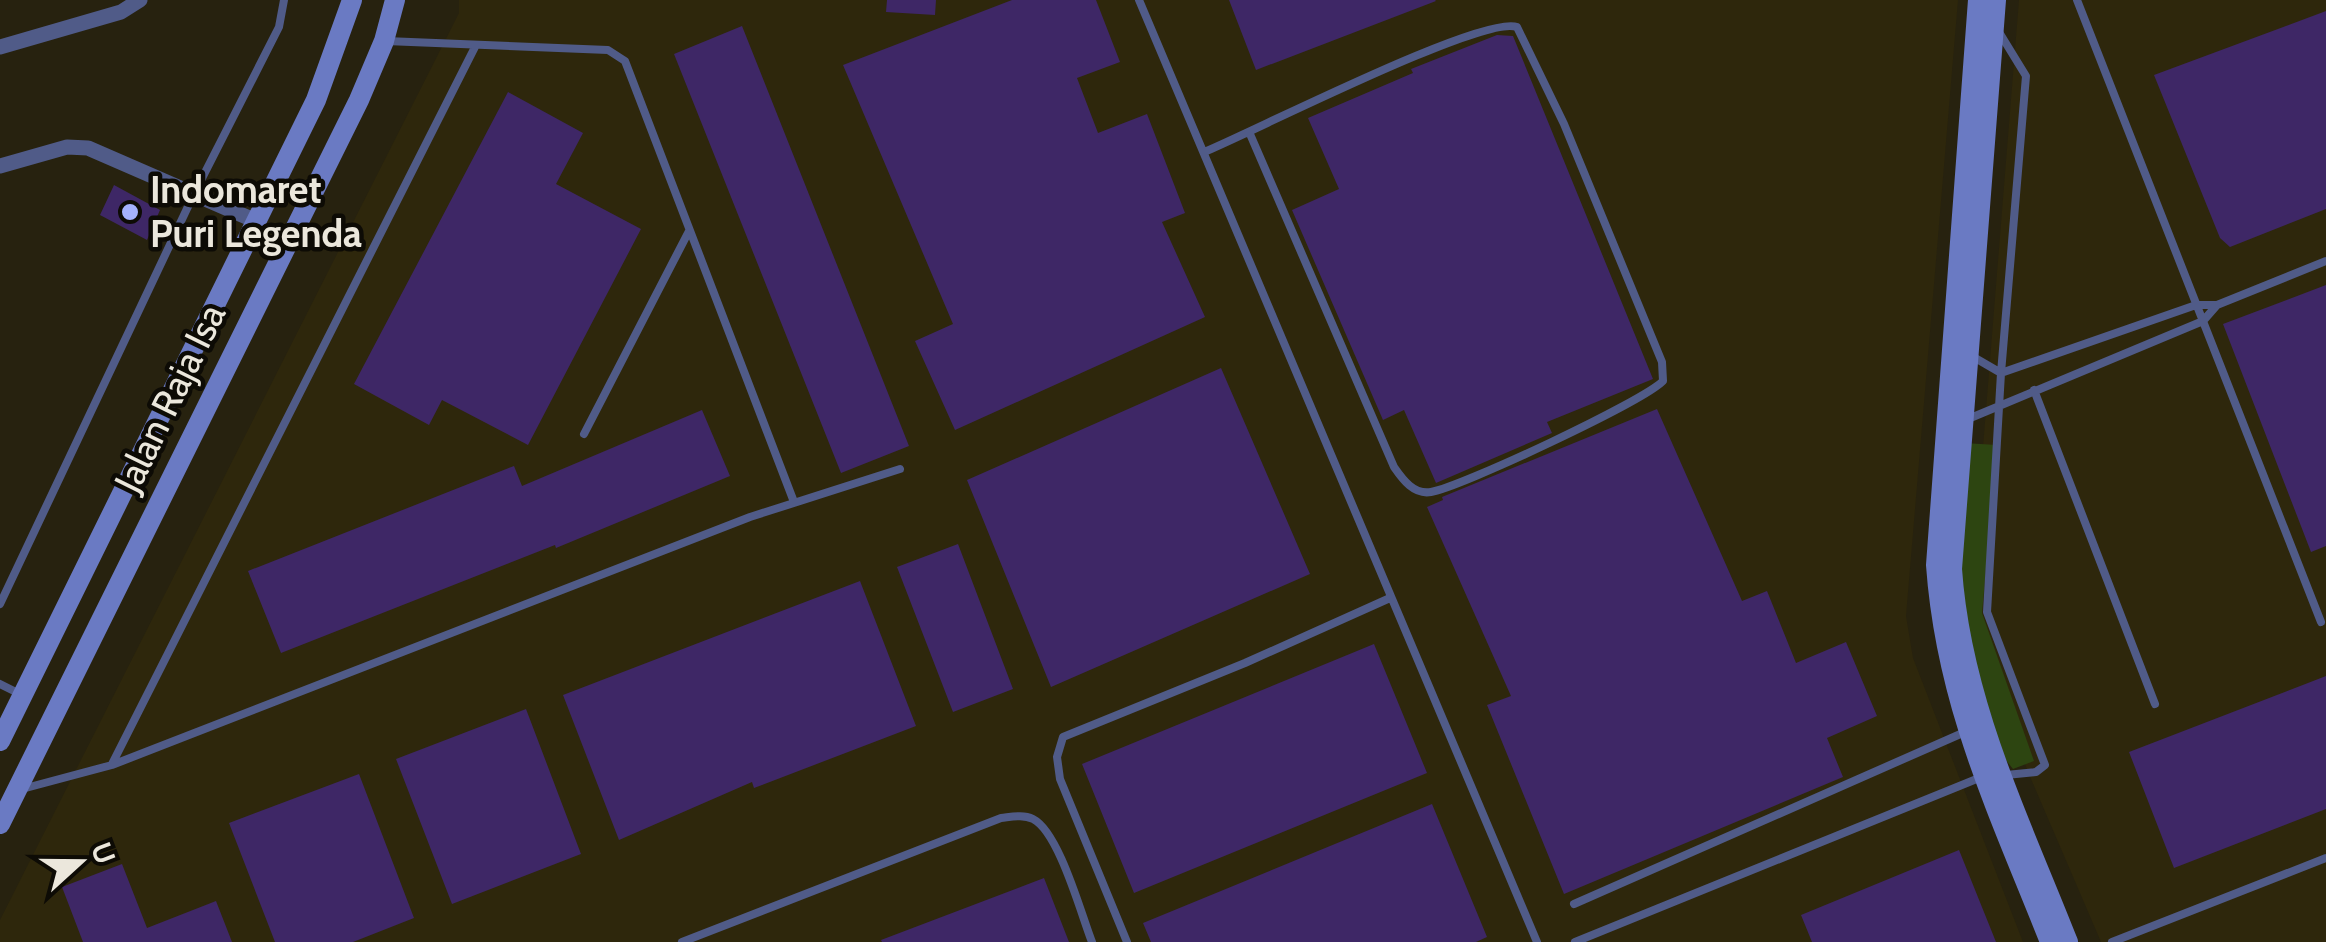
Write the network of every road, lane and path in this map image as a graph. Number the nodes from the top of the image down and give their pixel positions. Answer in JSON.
{"nodes":[{"id":1,"x":140,"y":0,"type":"edge"},
{"id":2,"x":284,"y":0,"type":"edge"},
{"id":3,"x":352,"y":0,"type":"edge"},
{"id":4,"x":394,"y":0,"type":"edge"},
{"id":5,"x":1139,"y":0,"type":"edge"},
{"id":6,"x":1978,"y":0,"type":"edge"},
{"id":7,"x":1996,"y":0,"type":"edge"},
{"id":8,"x":2077,"y":0,"type":"edge"},
{"id":9,"x":1994,"y":24,"type":"junction"},
{"id":10,"x":384,"y":40,"type":"junction"},
{"id":11,"x":476,"y":45,"type":"junction"},
{"id":12,"x":0,"y":48,"type":"edge"},
{"id":13,"x":1250,"y":134,"type":"junction"},
{"id":14,"x":1204,"y":152,"type":"junction"},
{"id":15,"x":0,"y":166,"type":"edge"},
{"id":16,"x":193,"y":196,"type":"junction"},
{"id":17,"x":256,"y":220,"type":"junction"},
{"id":18,"x":689,"y":230,"type":"junction"},
{"id":19,"x":2326,"y":261,"type":"edge"},
{"id":20,"x":2196,"y":305,"type":"junction"},
{"id":21,"x":2217,"y":305,"type":"junction"},
{"id":22,"x":2203,"y":321,"type":"junction"},
{"id":23,"x":1961,"y":350,"type":"junction"},
{"id":24,"x":2001,"y":372,"type":"junction"},
{"id":25,"x":2034,"y":390,"type":"junction"},
{"id":26,"x":2000,"y":403,"type":"junction"},
{"id":27,"x":1956,"y":422,"type":"junction"},
{"id":28,"x":584,"y":434,"type":"dead end"},
{"id":29,"x":900,"y":470,"type":"dead end"},
{"id":30,"x":794,"y":502,"type":"junction"},
{"id":31,"x":1390,"y":598,"type":"junction"},
{"id":32,"x":0,"y":604,"type":"edge"},
{"id":33,"x":2321,"y":622,"type":"dead end"},
{"id":34,"x":0,"y":684,"type":"edge"},
{"id":35,"x":22,"y":695,"type":"junction"},
{"id":36,"x":2155,"y":704,"type":"dead end"},
{"id":37,"x":1966,"y":732,"type":"junction"},
{"id":38,"x":0,"y":741,"type":"edge"},
{"id":39,"x":112,"y":765,"type":"junction"},
{"id":40,"x":1993,"y":776,"type":"junction"},
{"id":41,"x":16,"y":791,"type":"junction"},
{"id":42,"x":0,"y":824,"type":"edge"},
{"id":43,"x":2326,"y":858,"type":"edge"},
{"id":44,"x":1574,"y":904,"type":"dead end"},
{"id":45,"x":682,"y":942,"type":"edge"},
{"id":46,"x":1092,"y":942,"type":"edge"},
{"id":47,"x":1127,"y":942,"type":"edge"},
{"id":48,"x":1537,"y":942,"type":"edge"},
{"id":49,"x":1575,"y":942,"type":"edge"},
{"id":50,"x":2050,"y":942,"type":"edge"},
{"id":51,"x":2068,"y":942,"type":"edge"},
{"id":52,"x":2112,"y":942,"type":"edge"}],
"edges":[{"from":1,"to":12,"type":"street"},
{"from":2,"to":16,"type":"lane"},
{"from":3,"to":17,"type":"main road","name":"Jalan Raja Isa"},
{"from":4,"to":10,"type":"main road","name":"Jalan Raja Isa"},
{"from":5,"to":14,"type":"lane"},
{"from":6,"to":23,"type":"main road"},
{"from":7,"to":9,"type":"main road"},
{"from":8,"to":20,"type":"lane"},
{"from":9,"to":23,"type":"main road"},
{"from":9,"to":24,"type":"lane"},
{"from":10,"to":11,"type":"lane"},
{"from":10,"to":41,"type":"main road","name":"Jalan Raja Isa"},
{"from":11,"to":18,"type":"lane"},
{"from":11,"to":39,"type":"lane"},
{"from":13,"to":13,"type":"lane"},
{"from":13,"to":14,"type":"lane"},
{"from":14,"to":31,"type":"lane"},
{"from":15,"to":16,"type":"street"},
{"from":16,"to":17,"type":"street"},
{"from":16,"to":32,"type":"lane"},
{"from":17,"to":35,"type":"main road","name":"Jalan Raja Isa"},
{"from":18,"to":28,"type":"lane"},
{"from":18,"to":30,"type":"lane"},
{"from":19,"to":21,"type":"lane"},
{"from":20,"to":21,"type":"lane"},
{"from":20,"to":22,"type":"lane"},
{"from":20,"to":24,"type":"lane"},
{"from":21,"to":22,"type":"lane"},
{"from":22,"to":25,"type":"lane"},
{"from":22,"to":33,"type":"lane"},
{"from":23,"to":24,"type":"lane"},
{"from":23,"to":27,"type":"main road"},
{"from":24,"to":26,"type":"lane"},
{"from":25,"to":26,"type":"lane"},
{"from":25,"to":36,"type":"lane"},
{"from":26,"to":27,"type":"lane"},
{"from":26,"to":40,"type":"lane"},
{"from":27,"to":37,"type":"main road"},
{"from":27,"to":40,"type":"main road"},
{"from":29,"to":30,"type":"lane"},
{"from":30,"to":39,"type":"lane"},
{"from":31,"to":47,"type":"lane"},
{"from":31,"to":48,"type":"lane"},
{"from":34,"to":35,"type":"lane"},
{"from":35,"to":38,"type":"main road","name":"Jalan Raja Isa"},
{"from":37,"to":40,"type":"main road"},
{"from":37,"to":44,"type":"lane"},
{"from":39,"to":41,"type":"lane"},
{"from":40,"to":49,"type":"lane"},
{"from":40,"to":50,"type":"main road"},
{"from":40,"to":51,"type":"main road"},
{"from":41,"to":42,"type":"main road","name":"Jalan Raja Isa"},
{"from":43,"to":52,"type":"lane"},
{"from":45,"to":46,"type":"lane"}]}
